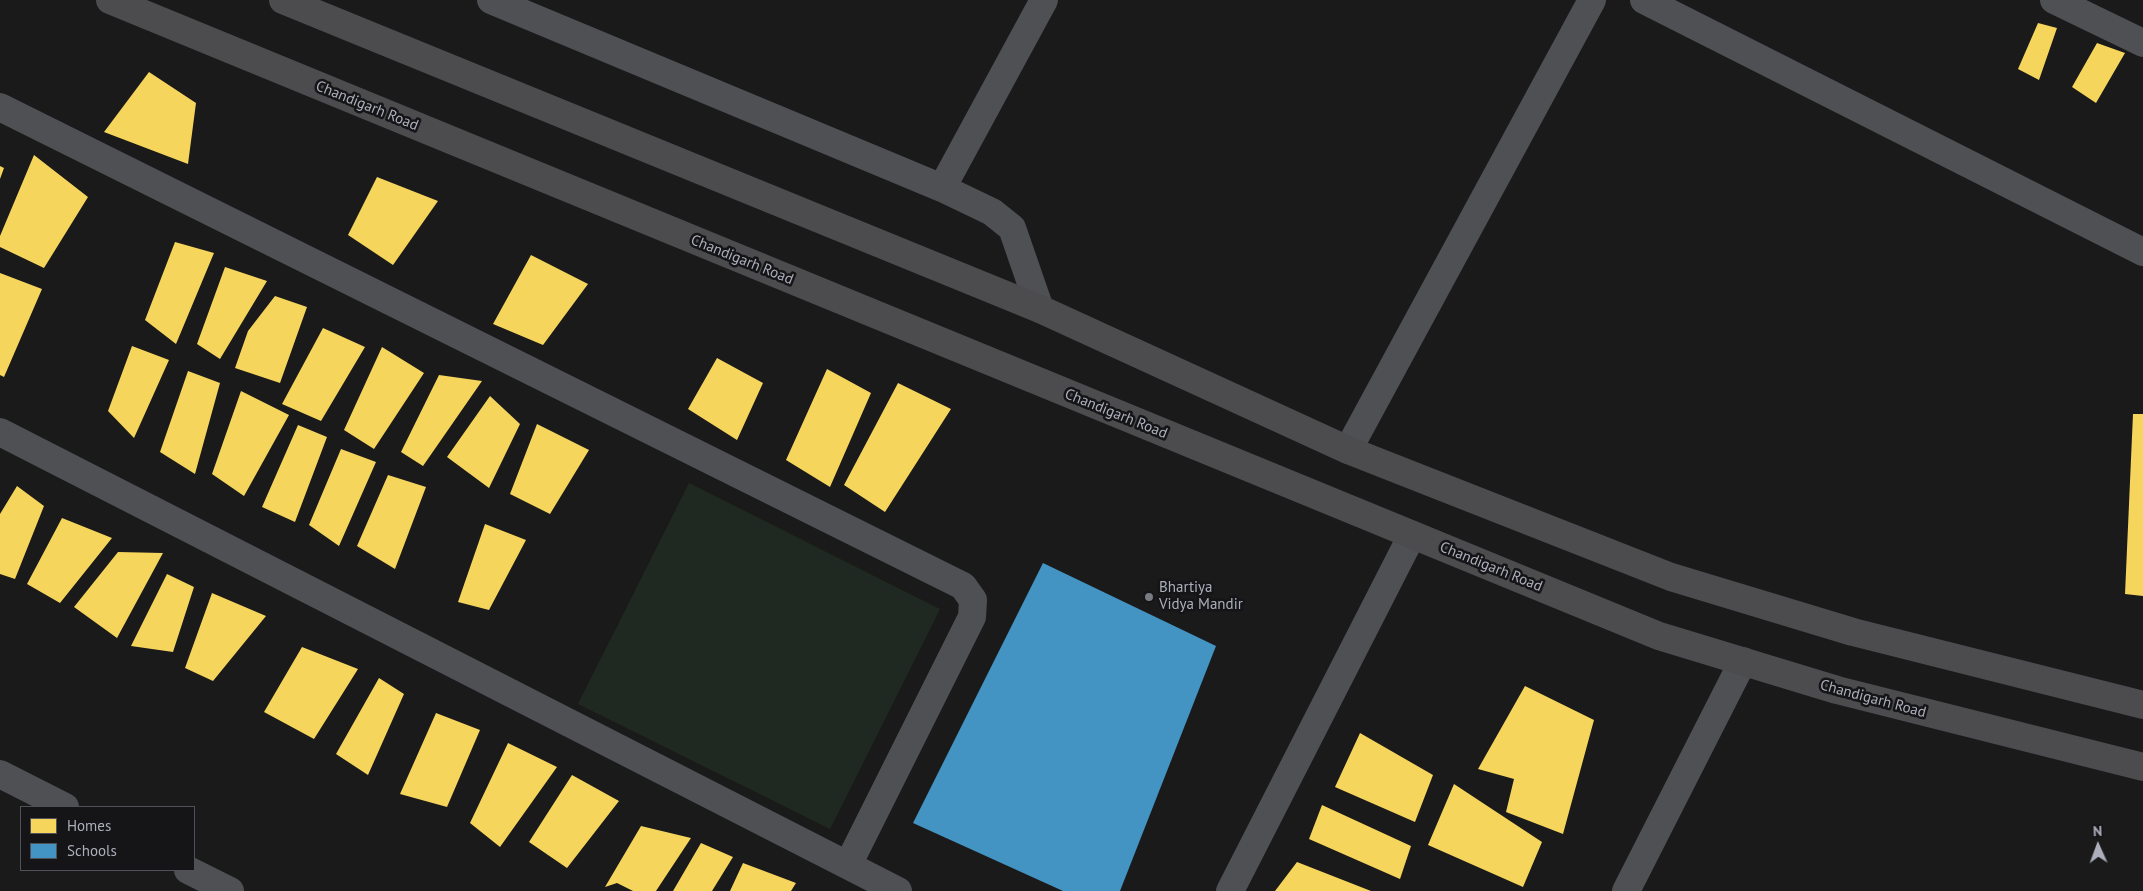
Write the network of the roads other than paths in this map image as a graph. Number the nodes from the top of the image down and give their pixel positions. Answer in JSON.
{"nodes":[{"id":1,"x":110,"y":0,"type":"edge"},
{"id":2,"x":283,"y":0,"type":"edge"},
{"id":3,"x":491,"y":0,"type":"edge"},
{"id":4,"x":1044,"y":0,"type":"edge"},
{"id":5,"x":1592,"y":0,"type":"edge"},
{"id":6,"x":1644,"y":0,"type":"edge"},
{"id":7,"x":2054,"y":0,"type":"edge"},
{"id":8,"x":2143,"y":43,"type":"edge"},
{"id":9,"x":0,"y":106,"type":"edge"},
{"id":10,"x":942,"y":188,"type":"junction"},
{"id":11,"x":2143,"y":252,"type":"edge"},
{"id":12,"x":1040,"y":309,"type":"junction"},
{"id":13,"x":0,"y":432,"type":"edge"},
{"id":14,"x":1348,"y":450,"type":"junction"},
{"id":15,"x":1412,"y":535,"type":"junction"},
{"id":16,"x":1743,"y":661,"type":"junction"},
{"id":17,"x":2143,"y":705,"type":"edge"},
{"id":18,"x":2143,"y":767,"type":"edge"},
{"id":19,"x":0,"y":774,"type":"edge"},
{"id":20,"x":64,"y":806,"type":"edge"},
{"id":21,"x":848,"y":866,"type":"junction"},
{"id":22,"x":190,"y":871,"type":"edge"},
{"id":23,"x":1632,"y":889,"type":"edge"},
{"id":24,"x":230,"y":891,"type":"edge"},
{"id":25,"x":898,"y":891,"type":"edge"},
{"id":26,"x":1230,"y":891,"type":"edge"}],
"edges":[{"from":1,"to":15,"type":"main road","name":"Chandigarh Road"},
{"from":2,"to":12,"type":"main road"},
{"from":3,"to":10,"type":"street"},
{"from":4,"to":10,"type":"street"},
{"from":5,"to":14,"type":"street"},
{"from":6,"to":11,"type":"street"},
{"from":7,"to":8,"type":"street"},
{"from":9,"to":21,"type":"street"},
{"from":10,"to":12,"type":"street"},
{"from":12,"to":14,"type":"main road"},
{"from":13,"to":21,"type":"street"},
{"from":14,"to":17,"type":"main road"},
{"from":15,"to":16,"type":"main road","name":"Chandigarh Road"},
{"from":15,"to":26,"type":"street"},
{"from":16,"to":18,"type":"main road","name":"Chandigarh Road"},
{"from":16,"to":23,"type":"street"},
{"from":19,"to":20,"type":"street"},
{"from":21,"to":25,"type":"street"},
{"from":22,"to":24,"type":"street"}]}
